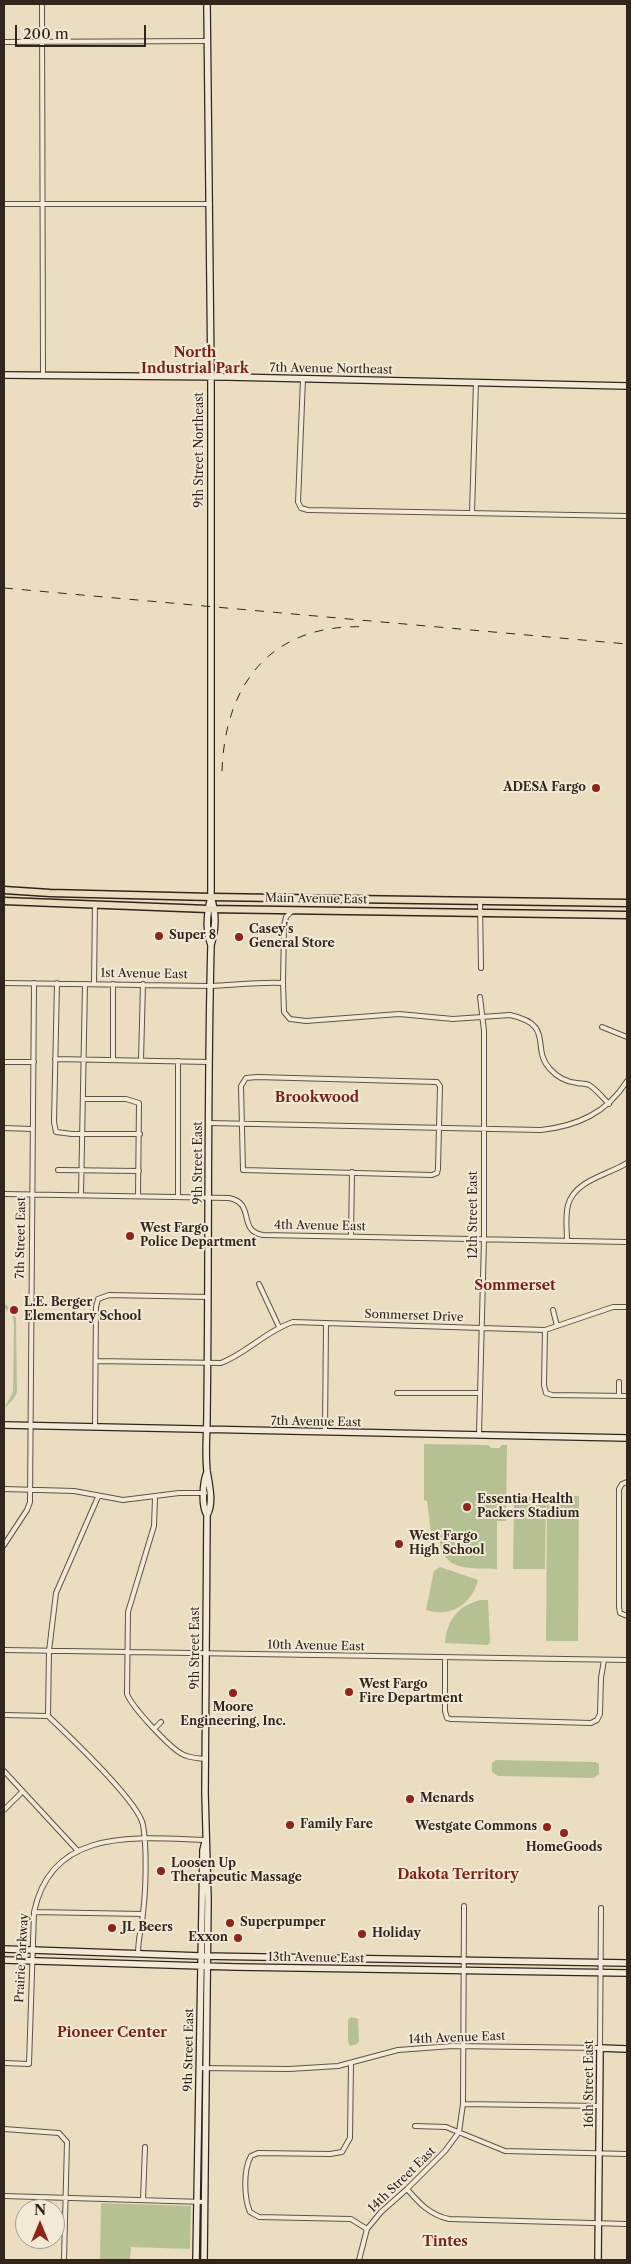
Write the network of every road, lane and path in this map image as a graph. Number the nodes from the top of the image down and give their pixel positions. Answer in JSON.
{"nodes":[{"id":1,"x":42,"y":4,"type":"edge"},
{"id":2,"x":207,"y":4,"type":"edge"},
{"id":3,"x":207,"y":41,"type":"junction"},
{"id":4,"x":4,"y":42,"type":"edge"},
{"id":5,"x":42,"y":42,"type":"junction"},
{"id":6,"x":4,"y":204,"type":"edge"},
{"id":7,"x":43,"y":204,"type":"junction"},
{"id":8,"x":210,"y":204,"type":"junction"},
{"id":9,"x":4,"y":375,"type":"edge"},
{"id":10,"x":43,"y":375,"type":"junction"},
{"id":11,"x":211,"y":376,"type":"junction"},
{"id":12,"x":303,"y":379,"type":"junction"},
{"id":13,"x":476,"y":382,"type":"junction"},
{"id":14,"x":627,"y":386,"type":"edge"},
{"id":15,"x":472,"y":513,"type":"junction"},
{"id":16,"x":627,"y":516,"type":"edge"},
{"id":17,"x":4,"y":890,"type":"edge"},
{"id":18,"x":146,"y":896,"type":"junction"},
{"id":19,"x":211,"y":897,"type":"junction"},
{"id":20,"x":4,"y":901,"type":"edge"},
{"id":21,"x":480,"y":902,"type":"junction"},
{"id":22,"x":627,"y":903,"type":"edge"},
{"id":23,"x":95,"y":905,"type":"junction"},
{"id":24,"x":212,"y":909,"type":"junction"},
{"id":25,"x":293,"y":910,"type":"junction"},
{"id":26,"x":481,"y":914,"type":"junction"},
{"id":27,"x":627,"y":915,"type":"edge"},
{"id":28,"x":481,"y":968,"type":"dead end"},
{"id":29,"x":4,"y":983,"type":"edge"},
{"id":30,"x":34,"y":983,"type":"junction"},
{"id":31,"x":94,"y":983,"type":"junction"},
{"id":32,"x":283,"y":983,"type":"junction"},
{"id":33,"x":57,"y":984,"type":"junction"},
{"id":34,"x":85,"y":984,"type":"junction"},
{"id":35,"x":113,"y":984,"type":"junction"},
{"id":36,"x":143,"y":984,"type":"junction"},
{"id":37,"x":210,"y":986,"type":"junction"},
{"id":38,"x":480,"y":997,"type":"dead end"},
{"id":39,"x":481,"y":1018,"type":"junction"},
{"id":40,"x":602,"y":1028,"type":"dead end"},
{"id":41,"x":627,"y":1038,"type":"edge"},
{"id":42,"x":55,"y":1059,"type":"junction"},
{"id":43,"x":83,"y":1059,"type":"junction"},
{"id":44,"x":113,"y":1059,"type":"junction"},
{"id":45,"x":141,"y":1060,"type":"junction"},
{"id":46,"x":178,"y":1061,"type":"junction"},
{"id":47,"x":4,"y":1062,"type":"edge"},
{"id":48,"x":34,"y":1062,"type":"junction"},
{"id":49,"x":209,"y":1062,"type":"junction"},
{"id":50,"x":627,"y":1081,"type":"edge"},
{"id":51,"x":83,"y":1099,"type":"junction"},
{"id":52,"x":609,"y":1104,"type":"junction"},
{"id":53,"x":209,"y":1123,"type":"junction"},
{"id":54,"x":241,"y":1124,"type":"junction"},
{"id":55,"x":4,"y":1128,"type":"edge"},
{"id":56,"x":439,"y":1128,"type":"junction"},
{"id":57,"x":32,"y":1129,"type":"junction"},
{"id":58,"x":484,"y":1129,"type":"junction"},
{"id":59,"x":83,"y":1134,"type":"junction"},
{"id":60,"x":140,"y":1134,"type":"junction"},
{"id":61,"x":627,"y":1163,"type":"edge"},
{"id":62,"x":58,"y":1170,"type":"dead end"},
{"id":63,"x":82,"y":1170,"type":"junction"},
{"id":64,"x":139,"y":1171,"type":"junction"},
{"id":65,"x":352,"y":1172,"type":"junction"},
{"id":66,"x":4,"y":1194,"type":"edge"},
{"id":67,"x":32,"y":1195,"type":"junction"},
{"id":68,"x":81,"y":1195,"type":"junction"},
{"id":69,"x":138,"y":1196,"type":"junction"},
{"id":70,"x":178,"y":1197,"type":"junction"},
{"id":71,"x":210,"y":1198,"type":"junction"},
{"id":72,"x":351,"y":1237,"type":"junction"},
{"id":73,"x":484,"y":1239,"type":"junction"},
{"id":74,"x":567,"y":1241,"type":"junction"},
{"id":75,"x":627,"y":1242,"type":"edge"},
{"id":76,"x":259,"y":1284,"type":"dead end"},
{"id":77,"x":208,"y":1297,"type":"junction"},
{"id":78,"x":627,"y":1307,"type":"edge"},
{"id":79,"x":553,"y":1310,"type":"dead end"},
{"id":80,"x":326,"y":1323,"type":"junction"},
{"id":81,"x":557,"y":1326,"type":"junction"},
{"id":82,"x":279,"y":1327,"type":"junction"},
{"id":83,"x":482,"y":1328,"type":"junction"},
{"id":84,"x":545,"y":1330,"type":"junction"},
{"id":85,"x":96,"y":1361,"type":"junction"},
{"id":86,"x":208,"y":1363,"type":"junction"},
{"id":87,"x":619,"y":1382,"type":"dead end"},
{"id":88,"x":397,"y":1393,"type":"dead end"},
{"id":89,"x":480,"y":1393,"type":"junction"},
{"id":90,"x":619,"y":1396,"type":"junction"},
{"id":91,"x":627,"y":1396,"type":"edge"},
{"id":92,"x":4,"y":1425,"type":"edge"},
{"id":93,"x":31,"y":1425,"type":"junction"},
{"id":94,"x":96,"y":1427,"type":"junction"},
{"id":95,"x":207,"y":1429,"type":"junction"},
{"id":96,"x":325,"y":1432,"type":"junction"},
{"id":97,"x":479,"y":1434,"type":"junction"},
{"id":98,"x":627,"y":1438,"type":"edge"},
{"id":99,"x":207,"y":1472,"type":"junction"},
{"id":100,"x":627,"y":1482,"type":"edge"},
{"id":101,"x":4,"y":1489,"type":"edge"},
{"id":102,"x":30,"y":1490,"type":"junction"},
{"id":103,"x":204,"y":1493,"type":"junction"},
{"id":104,"x":98,"y":1497,"type":"junction"},
{"id":105,"x":154,"y":1498,"type":"junction"},
{"id":106,"x":207,"y":1515,"type":"junction"},
{"id":107,"x":4,"y":1545,"type":"edge"},
{"id":108,"x":627,"y":1616,"type":"edge"},
{"id":109,"x":4,"y":1650,"type":"edge"},
{"id":110,"x":49,"y":1651,"type":"junction"},
{"id":111,"x":127,"y":1651,"type":"junction"},
{"id":112,"x":206,"y":1653,"type":"junction"},
{"id":113,"x":445,"y":1658,"type":"junction"},
{"id":114,"x":604,"y":1660,"type":"junction"},
{"id":115,"x":627,"y":1660,"type":"edge"},
{"id":116,"x":4,"y":1715,"type":"edge"},
{"id":117,"x":48,"y":1716,"type":"junction"},
{"id":118,"x":161,"y":1722,"type":"dead end"},
{"id":119,"x":155,"y":1728,"type":"junction"},
{"id":120,"x":205,"y":1759,"type":"junction"},
{"id":121,"x":4,"y":1771,"type":"edge"},
{"id":122,"x":22,"y":1792,"type":"junction"},
{"id":123,"x":4,"y":1810,"type":"edge"},
{"id":124,"x":144,"y":1840,"type":"junction"},
{"id":125,"x":205,"y":1840,"type":"junction"},
{"id":126,"x":77,"y":1850,"type":"junction"},
{"id":127,"x":464,"y":1906,"type":"dead end"},
{"id":128,"x":601,"y":1908,"type":"dead end"},
{"id":129,"x":34,"y":1912,"type":"junction"},
{"id":130,"x":143,"y":1914,"type":"junction"},
{"id":131,"x":4,"y":1949,"type":"edge"},
{"id":132,"x":32,"y":1951,"type":"junction"},
{"id":133,"x":138,"y":1954,"type":"junction"},
{"id":134,"x":201,"y":1956,"type":"junction"},
{"id":135,"x":208,"y":1956,"type":"junction"},
{"id":136,"x":4,"y":1960,"type":"edge"},
{"id":137,"x":32,"y":1960,"type":"junction"},
{"id":138,"x":464,"y":1960,"type":"junction"},
{"id":139,"x":601,"y":1963,"type":"junction"},
{"id":140,"x":627,"y":1963,"type":"edge"},
{"id":141,"x":200,"y":1965,"type":"junction"},
{"id":142,"x":208,"y":1966,"type":"junction"},
{"id":143,"x":464,"y":1971,"type":"junction"},
{"id":144,"x":601,"y":1973,"type":"junction"},
{"id":145,"x":627,"y":1973,"type":"edge"},
{"id":146,"x":464,"y":2046,"type":"junction"},
{"id":147,"x":600,"y":2048,"type":"junction"},
{"id":148,"x":627,"y":2049,"type":"edge"},
{"id":149,"x":4,"y":2063,"type":"edge"},
{"id":150,"x":351,"y":2064,"type":"junction"},
{"id":151,"x":202,"y":2068,"type":"junction"},
{"id":152,"x":463,"y":2104,"type":"junction"},
{"id":153,"x":600,"y":2106,"type":"junction"},
{"id":154,"x":415,"y":2126,"type":"dead end"},
{"id":155,"x":4,"y":2130,"type":"edge"},
{"id":156,"x":459,"y":2132,"type":"junction"},
{"id":157,"x":145,"y":2147,"type":"dead end"},
{"id":158,"x":599,"y":2153,"type":"junction"},
{"id":159,"x":627,"y":2154,"type":"edge"},
{"id":160,"x":407,"y":2190,"type":"junction"},
{"id":161,"x":4,"y":2196,"type":"edge"},
{"id":162,"x":65,"y":2197,"type":"junction"},
{"id":163,"x":143,"y":2200,"type":"junction"},
{"id":164,"x":201,"y":2202,"type":"junction"},
{"id":165,"x":598,"y":2224,"type":"junction"},
{"id":166,"x":627,"y":2224,"type":"edge"},
{"id":167,"x":367,"y":2229,"type":"junction"},
{"id":168,"x":64,"y":2260,"type":"edge"},
{"id":169,"x":196,"y":2260,"type":"edge"},
{"id":170,"x":204,"y":2260,"type":"edge"},
{"id":171,"x":359,"y":2260,"type":"edge"},
{"id":172,"x":598,"y":2260,"type":"edge"}],
"edges":[{"from":1,"to":5,"type":"street"},
{"from":2,"to":3,"type":"main road","name":"9th Street Northeast"},
{"from":3,"to":5,"type":"street"},
{"from":3,"to":8,"type":"main road","name":"9th Street Northeast"},
{"from":4,"to":5,"type":"street"},
{"from":5,"to":7,"type":"street"},
{"from":6,"to":7,"type":"street"},
{"from":7,"to":8,"type":"street"},
{"from":7,"to":10,"type":"street"},
{"from":8,"to":11,"type":"main road","name":"9th Street Northeast"},
{"from":9,"to":10,"type":"main road","name":"7th Avenue Northeast"},
{"from":10,"to":11,"type":"main road","name":"7th Avenue Northeast"},
{"from":11,"to":12,"type":"main road","name":"7th Avenue Northeast"},
{"from":11,"to":19,"type":"main road","name":"9th Street Northeast"},
{"from":12,"to":13,"type":"main road","name":"7th Avenue Northeast"},
{"from":12,"to":15,"type":"street"},
{"from":13,"to":14,"type":"main road","name":"7th Avenue Northeast"},
{"from":13,"to":15,"type":"street"},
{"from":15,"to":16,"type":"street"},
{"from":17,"to":18,"type":"main road","name":"Main Avenue East"},
{"from":18,"to":19,"type":"main road","name":"Main Avenue East"},
{"from":18,"to":23,"type":"main road"},
{"from":19,"to":21,"type":"main road","name":"Main Avenue East"},
{"from":19,"to":24,"type":"main road","name":"9th Street East"},
{"from":20,"to":23,"type":"main road","name":"Main Avenue East"},
{"from":21,"to":22,"type":"main road","name":"Main Avenue East"},
{"from":21,"to":26,"type":"street"},
{"from":23,"to":24,"type":"main road","name":"Main Avenue East"},
{"from":23,"to":31,"type":"street"},
{"from":24,"to":25,"type":"main road","name":"Main Avenue East"},
{"from":24,"to":37,"type":"main road","name":"9th Street East"},
{"from":25,"to":26,"type":"main road","name":"Main Avenue East"},
{"from":25,"to":32,"type":"street"},
{"from":26,"to":27,"type":"main road","name":"Main Avenue East"},
{"from":26,"to":28,"type":"street"},
{"from":29,"to":30,"type":"street","name":"1st Avenue East"},
{"from":30,"to":33,"type":"street","name":"1st Avenue East"},
{"from":30,"to":48,"type":"street","name":"7th Street East"},
{"from":31,"to":34,"type":"street","name":"1st Avenue East"},
{"from":31,"to":35,"type":"street","name":"1st Avenue East"},
{"from":32,"to":37,"type":"street","name":"1st Avenue East"},
{"from":32,"to":39,"type":"street"},
{"from":33,"to":34,"type":"street","name":"1st Avenue East"},
{"from":33,"to":42,"type":"street"},
{"from":34,"to":43,"type":"street"},
{"from":35,"to":36,"type":"street","name":"1st Avenue East"},
{"from":35,"to":44,"type":"street"},
{"from":36,"to":37,"type":"street","name":"1st Avenue East"},
{"from":36,"to":45,"type":"street"},
{"from":37,"to":49,"type":"main road","name":"9th Street East"},
{"from":38,"to":39,"type":"street","name":"12th Street East"},
{"from":39,"to":52,"type":"street"},
{"from":39,"to":58,"type":"street","name":"12th Street East"},
{"from":40,"to":41,"type":"street"},
{"from":42,"to":43,"type":"street"},
{"from":42,"to":59,"type":"street"},
{"from":43,"to":44,"type":"street"},
{"from":43,"to":51,"type":"street"},
{"from":44,"to":45,"type":"street"},
{"from":45,"to":46,"type":"street"},
{"from":46,"to":49,"type":"street"},
{"from":46,"to":70,"type":"street"},
{"from":47,"to":48,"type":"street"},
{"from":48,"to":57,"type":"street","name":"7th Street East"},
{"from":49,"to":53,"type":"main road","name":"9th Street East"},
{"from":50,"to":52,"type":"street"},
{"from":51,"to":59,"type":"street"},
{"from":51,"to":60,"type":"street"},
{"from":52,"to":58,"type":"street"},
{"from":53,"to":54,"type":"street"},
{"from":53,"to":71,"type":"main road","name":"9th Street East"},
{"from":54,"to":56,"type":"street"},
{"from":54,"to":56,"type":"street"},
{"from":54,"to":65,"type":"street"},
{"from":55,"to":57,"type":"street"},
{"from":56,"to":58,"type":"street"},
{"from":56,"to":65,"type":"street"},
{"from":57,"to":67,"type":"street","name":"7th Street East"},
{"from":58,"to":73,"type":"street","name":"12th Street East"},
{"from":59,"to":60,"type":"street"},
{"from":59,"to":63,"type":"street"},
{"from":60,"to":64,"type":"street"},
{"from":61,"to":74,"type":"street"},
{"from":62,"to":63,"type":"street"},
{"from":63,"to":64,"type":"street"},
{"from":63,"to":68,"type":"street"},
{"from":64,"to":69,"type":"street"},
{"from":65,"to":72,"type":"street"},
{"from":66,"to":67,"type":"street","name":"4th Avenue East"},
{"from":67,"to":68,"type":"street","name":"4th Avenue East"},
{"from":67,"to":93,"type":"street","name":"7th Street East"},
{"from":68,"to":69,"type":"street","name":"4th Avenue East"},
{"from":69,"to":70,"type":"street","name":"4th Avenue East"},
{"from":70,"to":71,"type":"street","name":"4th Avenue East"},
{"from":71,"to":72,"type":"street","name":"4th Avenue East"},
{"from":71,"to":77,"type":"main road","name":"9th Street East"},
{"from":72,"to":73,"type":"street","name":"4th Avenue East"},
{"from":73,"to":74,"type":"street","name":"4th Avenue East"},
{"from":73,"to":83,"type":"street","name":"12th Street East"},
{"from":74,"to":75,"type":"street","name":"4th Avenue East"},
{"from":76,"to":82,"type":"street"},
{"from":77,"to":85,"type":"street"},
{"from":77,"to":86,"type":"main road","name":"9th Street East"},
{"from":78,"to":81,"type":"street","name":"Sommerset Drive"},
{"from":79,"to":81,"type":"street"},
{"from":80,"to":82,"type":"street","name":"Sommerset Drive"},
{"from":80,"to":83,"type":"street","name":"Sommerset Drive"},
{"from":80,"to":96,"type":"street"},
{"from":81,"to":84,"type":"street","name":"Sommerset Drive"},
{"from":82,"to":86,"type":"street","name":"Sommerset Drive"},
{"from":83,"to":84,"type":"street","name":"Sommerset Drive"},
{"from":83,"to":89,"type":"street","name":"12th Street East"},
{"from":84,"to":90,"type":"street"},
{"from":85,"to":86,"type":"street","name":"Sommerset Drive"},
{"from":85,"to":94,"type":"street"},
{"from":86,"to":95,"type":"main road","name":"9th Street East"},
{"from":87,"to":90,"type":"street"},
{"from":88,"to":89,"type":"street"},
{"from":89,"to":97,"type":"street","name":"12th Street East"},
{"from":90,"to":91,"type":"street"},
{"from":92,"to":93,"type":"main road","name":"7th Avenue East"},
{"from":93,"to":94,"type":"main road","name":"7th Avenue East"},
{"from":93,"to":102,"type":"street","name":"7th Street East"},
{"from":94,"to":95,"type":"main road","name":"7th Avenue East"},
{"from":95,"to":96,"type":"main road","name":"7th Avenue East"},
{"from":95,"to":99,"type":"main road","name":"9th Street East"},
{"from":96,"to":97,"type":"main road","name":"7th Avenue East"},
{"from":97,"to":98,"type":"main road","name":"7th Avenue East"},
{"from":99,"to":103,"type":"main road","name":"9th Street East"},
{"from":99,"to":106,"type":"main road","name":"9th Street East"},
{"from":100,"to":108,"type":"street"},
{"from":101,"to":102,"type":"street"},
{"from":102,"to":104,"type":"street"},
{"from":102,"to":107,"type":"street","name":"7th Street East"},
{"from":103,"to":105,"type":"street"},
{"from":103,"to":106,"type":"main road","name":"9th Street East"},
{"from":104,"to":105,"type":"street"},
{"from":104,"to":110,"type":"street"},
{"from":105,"to":111,"type":"street"},
{"from":106,"to":112,"type":"main road","name":"9th Street East"},
{"from":109,"to":110,"type":"street","name":"10th Avenue East"},
{"from":110,"to":111,"type":"street","name":"10th Avenue East"},
{"from":110,"to":117,"type":"street"},
{"from":111,"to":112,"type":"street","name":"10th Avenue East"},
{"from":111,"to":119,"type":"street"},
{"from":112,"to":113,"type":"street","name":"10th Avenue East"},
{"from":112,"to":120,"type":"main road","name":"9th Street East"},
{"from":113,"to":114,"type":"street","name":"10th Avenue East"},
{"from":113,"to":114,"type":"street"},
{"from":114,"to":115,"type":"street","name":"10th Avenue East"},
{"from":116,"to":117,"type":"street"},
{"from":117,"to":124,"type":"street"},
{"from":118,"to":119,"type":"street"},
{"from":119,"to":120,"type":"street"},
{"from":120,"to":125,"type":"main road","name":"9th Street East"},
{"from":121,"to":122,"type":"street"},
{"from":122,"to":123,"type":"street"},
{"from":122,"to":126,"type":"street"},
{"from":124,"to":125,"type":"street","name":"Prairie Parkway"},
{"from":124,"to":126,"type":"street","name":"Prairie Parkway"},
{"from":124,"to":130,"type":"street"},
{"from":125,"to":134,"type":"main road","name":"9th Street East"},
{"from":125,"to":135,"type":"main road","name":"9th Street East"},
{"from":126,"to":129,"type":"street","name":"Prairie Parkway"},
{"from":127,"to":138,"type":"street","name":"14th Street East"},
{"from":128,"to":139,"type":"street","name":"16th Street East"},
{"from":129,"to":130,"type":"street"},
{"from":129,"to":132,"type":"street","name":"Prairie Parkway"},
{"from":130,"to":133,"type":"street"},
{"from":131,"to":132,"type":"main road","name":"13th Avenue East"},
{"from":132,"to":133,"type":"main road","name":"13th Avenue East"},
{"from":132,"to":137,"type":"street","name":"Prairie Parkway"},
{"from":133,"to":134,"type":"main road","name":"13th Avenue East"},
{"from":134,"to":135,"type":"main road","name":"13th Avenue East"},
{"from":134,"to":141,"type":"main road","name":"9th Street East"},
{"from":135,"to":138,"type":"main road","name":"13th Avenue East"},
{"from":135,"to":142,"type":"main road","name":"9th Street East"},
{"from":136,"to":137,"type":"main road","name":"13th Avenue East"},
{"from":137,"to":141,"type":"main road","name":"13th Avenue East"},
{"from":137,"to":149,"type":"street","name":"Prairie Parkway"},
{"from":138,"to":139,"type":"main road","name":"13th Avenue East"},
{"from":138,"to":143,"type":"street","name":"14th Street East"},
{"from":139,"to":140,"type":"main road","name":"13th Avenue East"},
{"from":139,"to":144,"type":"street","name":"16th Street East"},
{"from":141,"to":142,"type":"main road","name":"13th Avenue East"},
{"from":141,"to":151,"type":"main road","name":"9th Street East"},
{"from":142,"to":143,"type":"main road","name":"13th Avenue East"},
{"from":142,"to":151,"type":"main road","name":"9th Street East"},
{"from":143,"to":144,"type":"main road","name":"13th Avenue East"},
{"from":143,"to":146,"type":"street","name":"14th Street East"},
{"from":144,"to":145,"type":"main road","name":"13th Avenue East"},
{"from":144,"to":147,"type":"street","name":"16th Street East"},
{"from":146,"to":147,"type":"street","name":"14th Avenue East"},
{"from":146,"to":150,"type":"street","name":"14th Avenue East"},
{"from":146,"to":152,"type":"street","name":"14th Street East"},
{"from":147,"to":148,"type":"main road","name":"14th Avenue East"},
{"from":147,"to":153,"type":"main road","name":"16th Street East"},
{"from":150,"to":151,"type":"street","name":"14th Avenue East"},
{"from":150,"to":167,"type":"street"},
{"from":151,"to":164,"type":"main road","name":"9th Street East"},
{"from":152,"to":153,"type":"street"},
{"from":152,"to":156,"type":"street","name":"14th Street East"},
{"from":153,"to":158,"type":"main road","name":"16th Street East"},
{"from":154,"to":156,"type":"street"},
{"from":155,"to":162,"type":"street"},
{"from":156,"to":158,"type":"street"},
{"from":156,"to":160,"type":"street","name":"14th Street East"},
{"from":157,"to":163,"type":"street"},
{"from":158,"to":159,"type":"street"},
{"from":158,"to":165,"type":"main road","name":"16th Street East"},
{"from":160,"to":165,"type":"street"},
{"from":160,"to":167,"type":"street","name":"14th Street East"},
{"from":161,"to":162,"type":"street"},
{"from":162,"to":163,"type":"street"},
{"from":162,"to":168,"type":"street"},
{"from":163,"to":164,"type":"street"},
{"from":164,"to":169,"type":"main road","name":"9th Street East"},
{"from":164,"to":170,"type":"main road","name":"9th Street East"},
{"from":165,"to":166,"type":"street"},
{"from":165,"to":172,"type":"main road","name":"16th Street East"},
{"from":167,"to":171,"type":"street","name":"14th Street East"}]}
